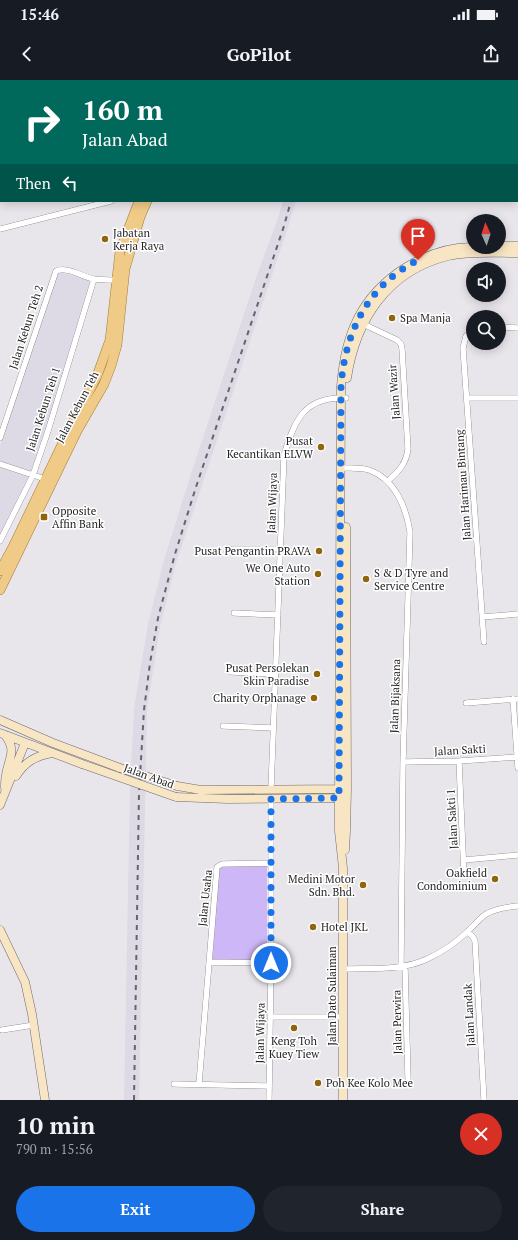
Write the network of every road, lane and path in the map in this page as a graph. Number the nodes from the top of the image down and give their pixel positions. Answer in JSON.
{"nodes":[{"id":1,"x":108,"y":202,"type":"edge"},
{"id":2,"x":139,"y":202,"type":"edge"},
{"id":3,"x":147,"y":202,"type":"edge"},
{"id":4,"x":0,"y":229,"type":"edge"},
{"id":5,"x":506,"y":246,"type":"edge"},
{"id":6,"x":518,"y":246,"type":"edge"},
{"id":7,"x":466,"y":247,"type":"edge"},
{"id":8,"x":518,"y":253,"type":"edge"},
{"id":9,"x":94,"y":279,"type":"junction"},
{"id":10,"x":116,"y":280,"type":"junction"},
{"id":11,"x":360,"y":322,"type":"junction"},
{"id":12,"x":506,"y":327,"type":"edge"},
{"id":13,"x":518,"y":328,"type":"edge"},
{"id":14,"x":466,"y":336,"type":"edge"},
{"id":15,"x":344,"y":398,"type":"junction"},
{"id":16,"x":468,"y":398,"type":"junction"},
{"id":17,"x":518,"y":398,"type":"edge"},
{"id":18,"x":0,"y":438,"type":"edge"},
{"id":19,"x":0,"y":464,"type":"edge"},
{"id":20,"x":344,"y":468,"type":"junction"},
{"id":21,"x":33,"y":475,"type":"junction"},
{"id":22,"x":49,"y":480,"type":"junction"},
{"id":23,"x":388,"y":482,"type":"junction"},
{"id":24,"x":0,"y":540,"type":"edge"},
{"id":25,"x":233,"y":549,"type":"dead end"},
{"id":26,"x":280,"y":549,"type":"junction"},
{"id":27,"x":0,"y":571,"type":"edge"},
{"id":28,"x":0,"y":590,"type":"edge"},
{"id":29,"x":234,"y":613,"type":"dead end"},
{"id":30,"x":518,"y":614,"type":"edge"},
{"id":31,"x":278,"y":615,"type":"junction"},
{"id":32,"x":482,"y":617,"type":"junction"},
{"id":33,"x":484,"y":642,"type":"dead end"},
{"id":34,"x":231,"y":672,"type":"dead end"},
{"id":35,"x":275,"y":674,"type":"junction"},
{"id":36,"x":515,"y":699,"type":"edge"},
{"id":37,"x":466,"y":703,"type":"dead end"},
{"id":38,"x":0,"y":720,"type":"edge"},
{"id":39,"x":223,"y":726,"type":"dead end"},
{"id":40,"x":273,"y":728,"type":"junction"},
{"id":41,"x":2,"y":734,"type":"edge"},
{"id":42,"x":25,"y":743,"type":"junction"},
{"id":43,"x":53,"y":743,"type":"junction"},
{"id":44,"x":52,"y":753,"type":"junction"},
{"id":45,"x":517,"y":757,"type":"edge"},
{"id":46,"x":459,"y":761,"type":"junction"},
{"id":47,"x":403,"y":762,"type":"junction"},
{"id":48,"x":518,"y":768,"type":"edge"},
{"id":49,"x":271,"y":789,"type":"junction"},
{"id":50,"x":343,"y":789,"type":"junction"},
{"id":51,"x":4,"y":794,"type":"junction"},
{"id":52,"x":343,"y":798,"type":"junction"},
{"id":53,"x":271,"y":799,"type":"junction"},
{"id":54,"x":0,"y":805,"type":"edge"},
{"id":55,"x":518,"y":855,"type":"edge"},
{"id":56,"x":464,"y":860,"type":"junction"},
{"id":57,"x":271,"y":863,"type":"junction"},
{"id":58,"x":464,"y":875,"type":"dead end"},
{"id":59,"x":518,"y":906,"type":"edge"},
{"id":60,"x":0,"y":930,"type":"edge"},
{"id":61,"x":468,"y":932,"type":"junction"},
{"id":62,"x":209,"y":962,"type":"junction"},
{"id":63,"x":271,"y":963,"type":"junction"},
{"id":64,"x":403,"y":966,"type":"junction"},
{"id":65,"x":343,"y":969,"type":"junction"},
{"id":66,"x":270,"y":1017,"type":"junction"},
{"id":67,"x":342,"y":1017,"type":"junction"},
{"id":68,"x":34,"y":1025,"type":"junction"},
{"id":69,"x":2,"y":1030,"type":"dead end"},
{"id":70,"x":408,"y":1078,"type":"dead end"},
{"id":71,"x":174,"y":1084,"type":"dead end"},
{"id":72,"x":199,"y":1084,"type":"junction"},
{"id":73,"x":269,"y":1086,"type":"junction"},
{"id":74,"x":45,"y":1100,"type":"edge"},
{"id":75,"x":269,"y":1100,"type":"edge"},
{"id":76,"x":343,"y":1100,"type":"edge"},
{"id":77,"x":484,"y":1100,"type":"edge"}],
"edges":[{"from":1,"to":4,"type":"street"},
{"from":2,"to":10,"type":"main road","name":"Jalan Kebun Teh"},
{"from":3,"to":22,"type":"main road","name":"Jalan Kebun Teh"},
{"from":5,"to":6,"type":"street"},
{"from":7,"to":11,"type":"street","name":"Jalan Dato Sulaiman"},
{"from":8,"to":11,"type":"street","name":"Jalan Dato Sulaiman"},
{"from":9,"to":10,"type":"street"},
{"from":9,"to":18,"type":"street","name":"Jalan Kebun Teh 2"},
{"from":9,"to":21,"type":"street","name":"Jalan Kebun Teh 1"},
{"from":10,"to":22,"type":"main road","name":"Jalan Kebun Teh"},
{"from":11,"to":15,"type":"street","name":"Jalan Dato Sulaiman"},
{"from":11,"to":23,"type":"street","name":"Jalan Wazir"},
{"from":12,"to":13,"type":"street"},
{"from":14,"to":16,"type":"street","name":"Jalan Harimau Bintang"},
{"from":15,"to":20,"type":"street","name":"Jalan Dato Sulaiman"},
{"from":15,"to":26,"type":"street","name":"Jalan Wijaya"},
{"from":16,"to":17,"type":"street"},
{"from":16,"to":32,"type":"street","name":"Jalan Harimau Bintang"},
{"from":19,"to":21,"type":"street"},
{"from":20,"to":23,"type":"street","name":"Jalan Bijaksana"},
{"from":20,"to":50,"type":"street","name":"Jalan Dato Sulaiman"},
{"from":21,"to":22,"type":"street"},
{"from":21,"to":24,"type":"street","name":"Jalan Kebun Teh 1"},
{"from":22,"to":27,"type":"main road","name":"Jalan Kebun Teh"},
{"from":22,"to":28,"type":"main road","name":"Jalan Kebun Teh"},
{"from":23,"to":47,"type":"street","name":"Jalan Bijaksana"},
{"from":25,"to":26,"type":"street","name":"Jalan Wijaya"},
{"from":26,"to":31,"type":"street","name":"Jalan Wijaya"},
{"from":29,"to":31,"type":"street"},
{"from":30,"to":32,"type":"street"},
{"from":31,"to":35,"type":"street","name":"Jalan Wijaya"},
{"from":32,"to":33,"type":"street","name":"Jalan Harimau Bintang"},
{"from":34,"to":35,"type":"street"},
{"from":35,"to":40,"type":"street","name":"Jalan Wijaya"},
{"from":36,"to":37,"type":"street"},
{"from":36,"to":45,"type":"street"},
{"from":38,"to":43,"type":"street"},
{"from":39,"to":40,"type":"street"},
{"from":40,"to":49,"type":"street","name":"Jalan Wijaya"},
{"from":41,"to":42,"type":"street","name":"Jalan Abad"},
{"from":41,"to":51,"type":"street"},
{"from":42,"to":43,"type":"street"},
{"from":42,"to":44,"type":"street","name":"Jalan Abad"},
{"from":42,"to":51,"type":"street"},
{"from":43,"to":49,"type":"street","bridge":true},
{"from":44,"to":51,"type":"street"},
{"from":44,"to":53,"type":"street","name":"Jalan Abad","bridge":true},
{"from":45,"to":46,"type":"street","name":"Jalan Sakti"},
{"from":45,"to":48,"type":"street"},
{"from":46,"to":47,"type":"street","name":"Jalan Sakti"},
{"from":46,"to":56,"type":"street","name":"Jalan Sakti 1"},
{"from":47,"to":64,"type":"street","name":"Jalan Bijaksana"},
{"from":49,"to":50,"type":"street"},
{"from":50,"to":52,"type":"street","name":"Jalan Dato Sulaiman"},
{"from":51,"to":54,"type":"street"},
{"from":52,"to":53,"type":"street","name":"Jalan Abad"},
{"from":52,"to":65,"type":"street","name":"Jalan Dato Sulaiman"},
{"from":53,"to":57,"type":"street","name":"Jalan Wijaya"},
{"from":55,"to":56,"type":"street"},
{"from":56,"to":58,"type":"street","name":"Jalan Sakti 1"},
{"from":57,"to":62,"type":"street","name":"Jalan Usaha"},
{"from":57,"to":63,"type":"street","name":"Jalan Wijaya"},
{"from":59,"to":61,"type":"street"},
{"from":60,"to":68,"type":"street"},
{"from":61,"to":64,"type":"street"},
{"from":61,"to":77,"type":"street","name":"Jalan Landak"},
{"from":62,"to":63,"type":"street"},
{"from":62,"to":72,"type":"street","name":"Jalan Usaha"},
{"from":63,"to":66,"type":"street","name":"Jalan Wijaya"},
{"from":64,"to":65,"type":"street"},
{"from":64,"to":70,"type":"street","name":"Jalan Perwira"},
{"from":65,"to":67,"type":"street","name":"Jalan Dato Sulaiman"},
{"from":66,"to":67,"type":"street"},
{"from":66,"to":73,"type":"street","name":"Jalan Wijaya"},
{"from":67,"to":76,"type":"street","name":"Jalan Dato Sulaiman"},
{"from":68,"to":69,"type":"street"},
{"from":68,"to":74,"type":"street"},
{"from":71,"to":72,"type":"street"},
{"from":72,"to":73,"type":"street"},
{"from":73,"to":75,"type":"street","name":"Jalan Wijaya"}]}
